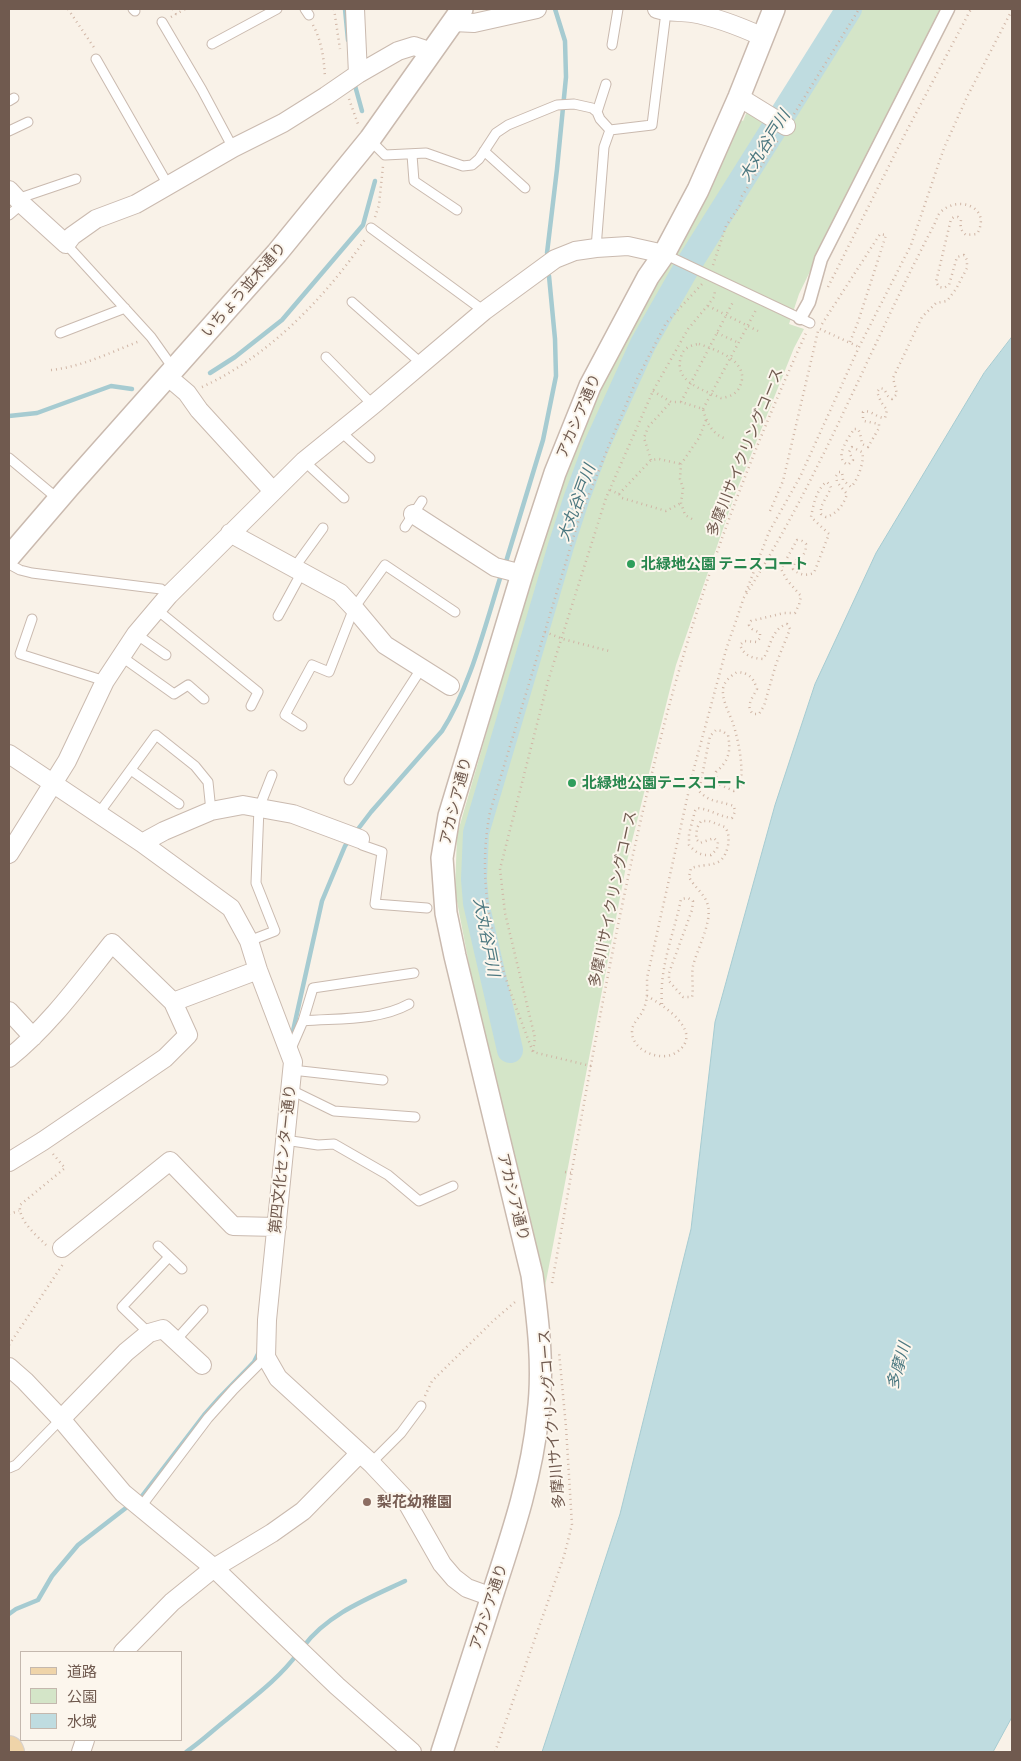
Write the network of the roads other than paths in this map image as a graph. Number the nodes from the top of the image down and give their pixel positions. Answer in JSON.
{"nodes":[{"id":1,"x":278,"y":9,"type":"edge"},
{"id":2,"x":356,"y":9,"type":"edge"},
{"id":3,"x":537,"y":9,"type":"edge"},
{"id":4,"x":618,"y":9,"type":"edge"},
{"id":5,"x":774,"y":9,"type":"edge"},
{"id":6,"x":948,"y":9,"type":"edge"},
{"id":7,"x":661,"y":10,"type":"edge"},
{"id":8,"x":692,"y":11,"type":"edge"},
{"id":9,"x":458,"y":15,"type":"edge"},
{"id":10,"x":162,"y":22,"type":"road end"},
{"id":11,"x":763,"y":37,"type":"junction"},
{"id":12,"x":212,"y":44,"type":"dead end"},
{"id":13,"x":612,"y":45,"type":"dead end"},
{"id":14,"x":432,"y":52,"type":"junction"},
{"id":15,"x":96,"y":59,"type":"road end"},
{"id":16,"x":350,"y":79,"type":"junction"},
{"id":17,"x":606,"y":84,"type":"dead end"},
{"id":18,"x":738,"y":97,"type":"junction"},
{"id":19,"x":597,"y":112,"type":"junction"},
{"id":20,"x":28,"y":122,"type":"dead end"},
{"id":21,"x":783,"y":124,"type":"road end"},
{"id":22,"x":610,"y":130,"type":"junction"},
{"id":23,"x":9,"y":131,"type":"edge"},
{"id":24,"x":365,"y":135,"type":"junction"},
{"id":25,"x":233,"y":148,"type":"junction"},
{"id":26,"x":484,"y":151,"type":"junction"},
{"id":27,"x":412,"y":155,"type":"junction"},
{"id":28,"x":76,"y":179,"type":"dead end"},
{"id":29,"x":168,"y":185,"type":"junction"},
{"id":30,"x":525,"y":188,"type":"dead end"},
{"id":31,"x":14,"y":202,"type":"edge"},
{"id":32,"x":456,"y":210,"type":"dead end"},
{"id":33,"x":371,"y":228,"type":"road end"},
{"id":34,"x":66,"y":244,"type":"junction"},
{"id":35,"x":596,"y":248,"type":"junction"},
{"id":36,"x":664,"y":254,"type":"junction"},
{"id":37,"x":352,"y":302,"type":"dead end"},
{"id":38,"x":125,"y":308,"type":"junction"},
{"id":39,"x":484,"y":310,"type":"junction"},
{"id":40,"x":805,"y":320,"type":"joint"},
{"id":41,"x":60,"y":333,"type":"dead end"},
{"id":42,"x":326,"y":357,"type":"dead end"},
{"id":43,"x":422,"y":364,"type":"junction"},
{"id":44,"x":170,"y":372,"type":"junction"},
{"id":45,"x":373,"y":406,"type":"junction"},
{"id":46,"x":340,"y":431,"type":"junction"},
{"id":47,"x":9,"y":458,"type":"edge"},
{"id":48,"x":370,"y":458,"type":"dead end"},
{"id":49,"x":304,"y":461,"type":"junction"},
{"id":50,"x":273,"y":490,"type":"junction"},
{"id":51,"x":344,"y":498,"type":"dead end"},
{"id":52,"x":58,"y":499,"type":"junction"},
{"id":53,"x":413,"y":514,"type":"dead end"},
{"id":54,"x":323,"y":528,"type":"dead end"},
{"id":55,"x":230,"y":533,"type":"junction"},
{"id":56,"x":9,"y":557,"type":"edge"},
{"id":57,"x":298,"y":570,"type":"junction"},
{"id":58,"x":517,"y":573,"type":"junction"},
{"id":59,"x":169,"y":595,"type":"junction"},
{"id":60,"x":354,"y":608,"type":"junction"},
{"id":61,"x":156,"y":609,"type":"junction"},
{"id":62,"x":455,"y":612,"type":"dead end"},
{"id":63,"x":278,"y":616,"type":"dead end"},
{"id":64,"x":32,"y":619,"type":"dead end"},
{"id":65,"x":136,"y":634,"type":"junction"},
{"id":66,"x":166,"y":655,"type":"dead end"},
{"id":67,"x":122,"y":657,"type":"junction"},
{"id":68,"x":421,"y":669,"type":"junction"},
{"id":69,"x":105,"y":681,"type":"junction"},
{"id":70,"x":450,"y":686,"type":"dead end"},
{"id":71,"x":204,"y":699,"type":"dead end"},
{"id":72,"x":251,"y":706,"type":"dead end"},
{"id":73,"x":302,"y":726,"type":"dead end"},
{"id":74,"x":9,"y":754,"type":"edge"},
{"id":75,"x":130,"y":770,"type":"junction"},
{"id":76,"x":272,"y":775,"type":"dead end"},
{"id":77,"x":349,"y":780,"type":"dead end"},
{"id":78,"x":52,"y":783,"type":"junction"},
{"id":79,"x":178,"y":804,"type":"dead end"},
{"id":80,"x":259,"y":808,"type":"junction"},
{"id":81,"x":211,"y":811,"type":"junction"},
{"id":82,"x":99,"y":814,"type":"junction"},
{"id":83,"x":353,"y":836,"type":"joint"},
{"id":84,"x":142,"y":843,"type":"junction"},
{"id":85,"x":9,"y":854,"type":"edge"},
{"id":86,"x":427,"y":908,"type":"dead end"},
{"id":87,"x":249,"y":941,"type":"junction"},
{"id":88,"x":258,"y":970,"type":"junction"},
{"id":89,"x":414,"y":973,"type":"dead end"},
{"id":90,"x":173,"y":1002,"type":"junction"},
{"id":91,"x":409,"y":1004,"type":"dead end"},
{"id":92,"x":9,"y":1010,"type":"edge"},
{"id":93,"x":303,"y":1021,"type":"junction"},
{"id":94,"x":33,"y":1037,"type":"junction"},
{"id":95,"x":290,"y":1052,"type":"junction"},
{"id":96,"x":9,"y":1058,"type":"edge"},
{"id":97,"x":292,"y":1070,"type":"junction"},
{"id":98,"x":383,"y":1080,"type":"dead end"},
{"id":99,"x":291,"y":1090,"type":"junction"},
{"id":100,"x":415,"y":1117,"type":"dead end"},
{"id":101,"x":285,"y":1140,"type":"junction"},
{"id":102,"x":9,"y":1162,"type":"edge"},
{"id":103,"x":453,"y":1186,"type":"dead end"},
{"id":104,"x":277,"y":1226,"type":"junction"},
{"id":105,"x":158,"y":1246,"type":"dead end"},
{"id":106,"x":57,"y":1252,"type":"road end"},
{"id":107,"x":169,"y":1257,"type":"junction"},
{"id":108,"x":182,"y":1269,"type":"dead end"},
{"id":109,"x":203,"y":1310,"type":"dead end"},
{"id":110,"x":149,"y":1333,"type":"junction"},
{"id":111,"x":176,"y":1340,"type":"junction"},
{"id":112,"x":266,"y":1357,"type":"junction"},
{"id":113,"x":202,"y":1365,"type":"dead end"},
{"id":114,"x":9,"y":1368,"type":"edge"},
{"id":115,"x":421,"y":1406,"type":"road end"},
{"id":116,"x":61,"y":1419,"type":"junction"},
{"id":117,"x":366,"y":1458,"type":"junction"},
{"id":118,"x":9,"y":1468,"type":"edge"},
{"id":119,"x":140,"y":1508,"type":"junction"},
{"id":120,"x":214,"y":1568,"type":"junction"},
{"id":121,"x":492,"y":1597,"type":"junction"},
{"id":122,"x":123,"y":1651,"type":"edge"},
{"id":123,"x":412,"y":1752,"type":"edge"},
{"id":124,"x":440,"y":1752,"type":"edge"}],
"edges":[{"from":1,"to":12,"type":"lane"},
{"from":2,"to":16,"type":"street"},
{"from":3,"to":9,"type":"street"},
{"from":4,"to":13,"type":"lane"},
{"from":5,"to":11,"type":"street","name":"アカシア通り"},
{"from":6,"to":40,"type":"street"},
{"from":7,"to":8,"type":"street"},
{"from":7,"to":22,"type":"lane"},
{"from":8,"to":11,"type":"street"},
{"from":9,"to":14,"type":"street","name":"いちょう並木通り"},
{"from":10,"to":25,"type":"lane"},
{"from":11,"to":18,"type":"street","name":"アカシア通り"},
{"from":14,"to":16,"type":"street"},
{"from":14,"to":24,"type":"street","name":"いちょう並木通り"},
{"from":15,"to":29,"type":"lane"},
{"from":16,"to":25,"type":"street"},
{"from":17,"to":19,"type":"lane"},
{"from":18,"to":21,"type":"street"},
{"from":18,"to":36,"type":"street","name":"アカシア通り"},
{"from":19,"to":22,"type":"lane"},
{"from":19,"to":26,"type":"lane"},
{"from":20,"to":23,"type":"lane"},
{"from":22,"to":35,"type":"lane"},
{"from":24,"to":27,"type":"lane"},
{"from":24,"to":44,"type":"street","name":"いちょう並木通り"},
{"from":25,"to":29,"type":"street"},
{"from":26,"to":27,"type":"lane"},
{"from":26,"to":30,"type":"lane"},
{"from":27,"to":32,"type":"lane"},
{"from":28,"to":31,"type":"lane"},
{"from":29,"to":34,"type":"street"},
{"from":31,"to":34,"type":"street"},
{"from":33,"to":39,"type":"lane"},
{"from":34,"to":38,"type":"lane"},
{"from":35,"to":36,"type":"street"},
{"from":35,"to":39,"type":"street"},
{"from":36,"to":40,"type":"lane"},
{"from":36,"to":58,"type":"street","name":"アカシア通り"},
{"from":37,"to":43,"type":"lane"},
{"from":38,"to":41,"type":"lane"},
{"from":38,"to":44,"type":"lane"},
{"from":39,"to":43,"type":"street"},
{"from":42,"to":45,"type":"lane"},
{"from":43,"to":45,"type":"street"},
{"from":44,"to":50,"type":"street"},
{"from":44,"to":52,"type":"street","name":"いちょう並木通り"},
{"from":45,"to":46,"type":"street"},
{"from":46,"to":48,"type":"lane"},
{"from":46,"to":49,"type":"street"},
{"from":47,"to":52,"type":"lane"},
{"from":49,"to":50,"type":"street"},
{"from":49,"to":51,"type":"lane"},
{"from":50,"to":55,"type":"street"},
{"from":52,"to":56,"type":"street","name":"いちょう並木通り"},
{"from":53,"to":58,"type":"street"},
{"from":54,"to":57,"type":"lane"},
{"from":55,"to":57,"type":"street"},
{"from":55,"to":59,"type":"street"},
{"from":56,"to":59,"type":"lane"},
{"from":57,"to":60,"type":"street"},
{"from":57,"to":63,"type":"lane"},
{"from":58,"to":121,"type":"street","name":"アカシア通り"},
{"from":59,"to":61,"type":"street"},
{"from":60,"to":62,"type":"lane"},
{"from":60,"to":68,"type":"street"},
{"from":60,"to":73,"type":"lane"},
{"from":61,"to":65,"type":"street"},
{"from":61,"to":72,"type":"lane"},
{"from":64,"to":69,"type":"lane"},
{"from":65,"to":66,"type":"lane"},
{"from":65,"to":67,"type":"street"},
{"from":67,"to":69,"type":"street"},
{"from":67,"to":71,"type":"lane"},
{"from":68,"to":70,"type":"street"},
{"from":68,"to":77,"type":"lane"},
{"from":69,"to":78,"type":"street"},
{"from":74,"to":78,"type":"street","name":"第四文化センター通り"},
{"from":75,"to":79,"type":"lane"},
{"from":75,"to":81,"type":"lane"},
{"from":75,"to":82,"type":"lane"},
{"from":76,"to":80,"type":"lane"},
{"from":78,"to":82,"type":"street","name":"第四文化センター通り"},
{"from":78,"to":85,"type":"street"},
{"from":80,"to":81,"type":"street"},
{"from":80,"to":83,"type":"street"},
{"from":80,"to":87,"type":"lane"},
{"from":81,"to":84,"type":"street"},
{"from":82,"to":84,"type":"street","name":"第四文化センター通り"},
{"from":83,"to":86,"type":"lane"},
{"from":84,"to":87,"type":"street","name":"第四文化センター通り"},
{"from":87,"to":88,"type":"street","name":"第四文化センター通り"},
{"from":88,"to":90,"type":"street"},
{"from":88,"to":95,"type":"street","name":"第四文化センター通り"},
{"from":89,"to":93,"type":"lane"},
{"from":90,"to":94,"type":"street"},
{"from":90,"to":102,"type":"street"},
{"from":91,"to":93,"type":"lane"},
{"from":92,"to":94,"type":"street"},
{"from":93,"to":95,"type":"lane"},
{"from":94,"to":96,"type":"street"},
{"from":95,"to":97,"type":"street","name":"第四文化センター通り"},
{"from":97,"to":98,"type":"lane"},
{"from":97,"to":99,"type":"street","name":"第四文化センター通り"},
{"from":99,"to":100,"type":"lane"},
{"from":99,"to":101,"type":"street","name":"第四文化センター通り"},
{"from":101,"to":103,"type":"lane"},
{"from":101,"to":104,"type":"street","name":"第四文化センター通り"},
{"from":104,"to":106,"type":"street"},
{"from":104,"to":112,"type":"street","name":"第四文化センター通り"},
{"from":105,"to":107,"type":"lane"},
{"from":107,"to":108,"type":"lane"},
{"from":107,"to":110,"type":"lane"},
{"from":109,"to":111,"type":"lane"},
{"from":110,"to":111,"type":"street"},
{"from":110,"to":116,"type":"street"},
{"from":111,"to":113,"type":"street"},
{"from":112,"to":117,"type":"street","name":"第四文化センター通り"},
{"from":112,"to":119,"type":"lane"},
{"from":114,"to":116,"type":"street"},
{"from":115,"to":117,"type":"lane"},
{"from":116,"to":118,"type":"lane"},
{"from":116,"to":119,"type":"street"},
{"from":117,"to":120,"type":"street"},
{"from":117,"to":121,"type":"street","name":"第四文化センター通り"},
{"from":119,"to":120,"type":"street"},
{"from":120,"to":122,"type":"street"},
{"from":120,"to":123,"type":"street"},
{"from":121,"to":124,"type":"street","name":"アカシア通り"}]}
